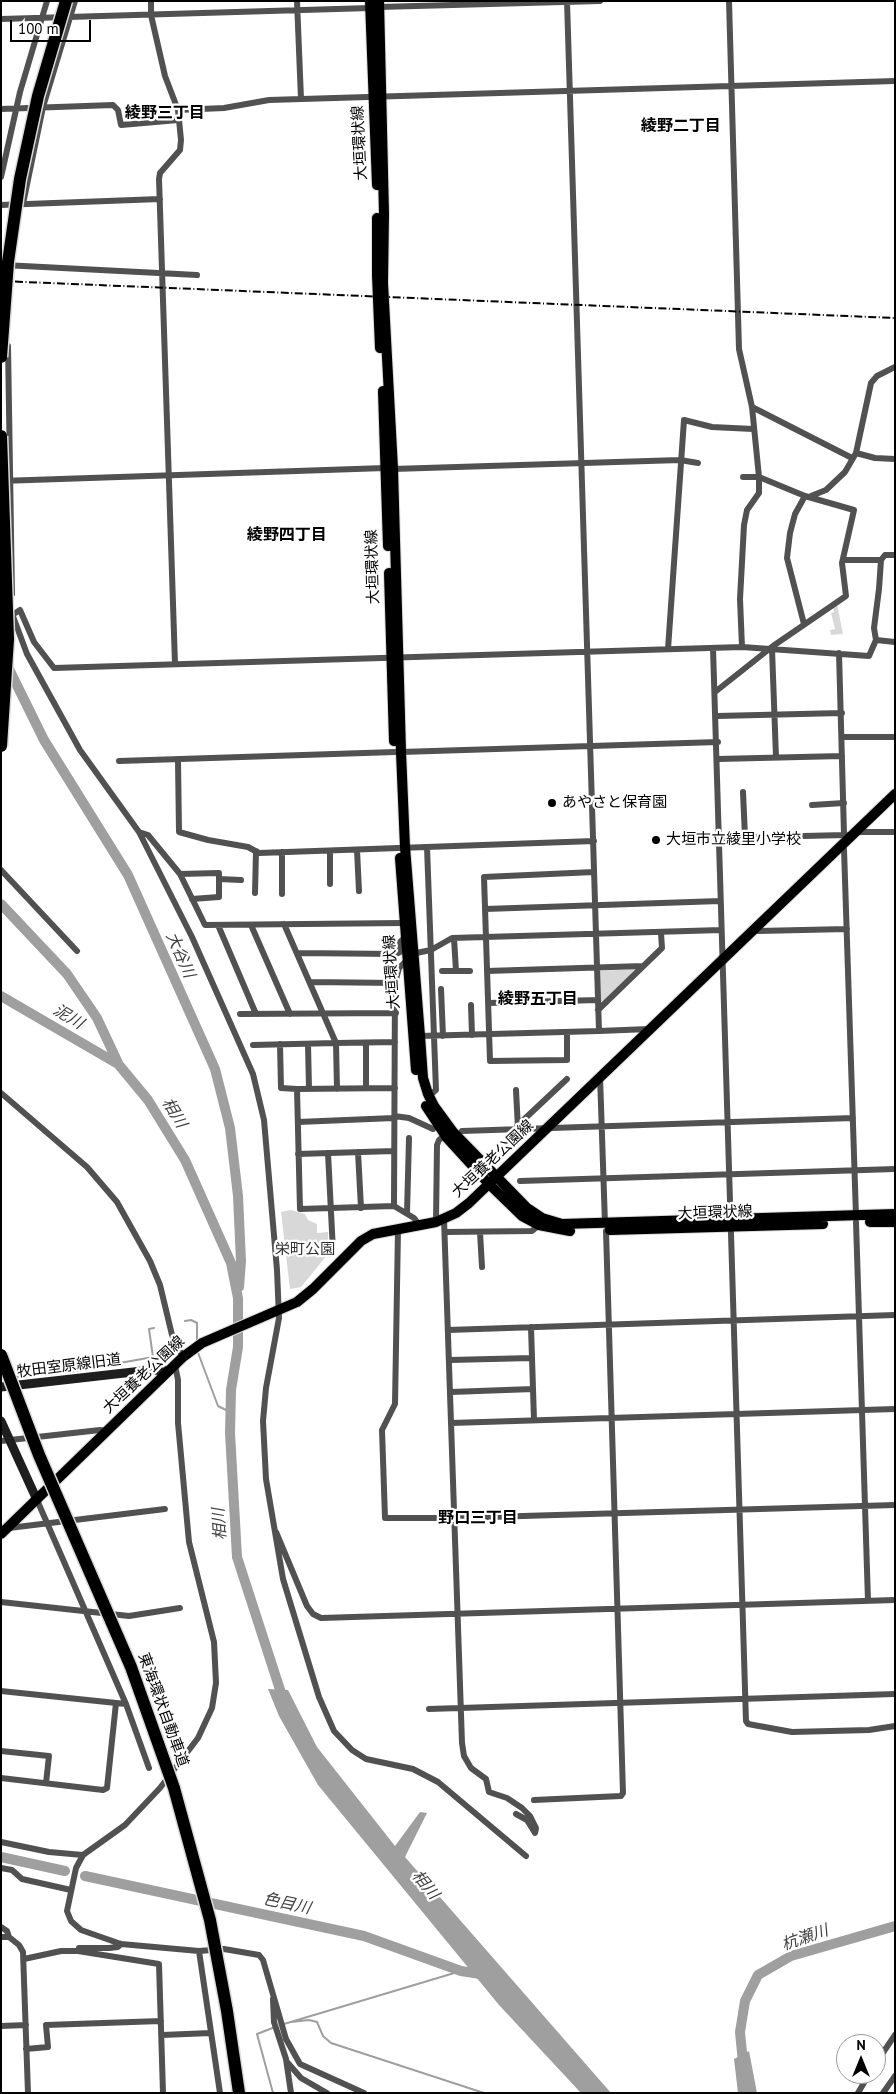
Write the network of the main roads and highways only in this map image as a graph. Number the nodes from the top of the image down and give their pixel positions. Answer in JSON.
{"nodes":[{"id":1,"x":66,"y":1,"type":"edge"},
{"id":2,"x":375,"y":4,"type":"edge"},
{"id":3,"x":381,"y":214,"type":"junction"},
{"id":4,"x":1,"y":357,"type":"edge"},
{"id":5,"x":386,"y":374,"type":"junction"},
{"id":6,"x":1,"y":436,"type":"edge"},
{"id":7,"x":1,"y":746,"type":"edge"},
{"id":8,"x":895,"y":794,"type":"edge"},
{"id":9,"x":402,"y":848,"type":"junction"},
{"id":10,"x":409,"y":956,"type":"junction"},
{"id":11,"x":493,"y":1181,"type":"junction"},
{"id":12,"x":895,"y":1214,"type":"edge"},
{"id":13,"x":856,"y":1219,"type":"junction"},
{"id":14,"x":895,"y":1222,"type":"edge"},
{"id":15,"x":605,"y":1227,"type":"junction"},
{"id":16,"x":1,"y":1355,"type":"edge"},
{"id":17,"x":3,"y":1532,"type":"edge"},
{"id":18,"x":239,"y":2093,"type":"edge"}],
"edges":[{"from":1,"to":4,"type":"highway","bridge":true},
{"from":2,"to":3,"type":"main road","name":"大垣環状線"},
{"from":3,"to":5,"type":"main road","name":"大垣環状線"},
{"from":3,"to":5,"type":"main road"},
{"from":5,"to":9,"type":"main road","name":"大垣環状線"},
{"from":6,"to":7,"type":"highway","bridge":true},
{"from":8,"to":11,"type":"main road","name":"大垣養老公園線"},
{"from":9,"to":10,"type":"main road","name":"大垣環状線"},
{"from":9,"to":10,"type":"main road","name":"大垣環状線"},
{"from":10,"to":11,"type":"main road","name":"大垣環状線"},
{"from":10,"to":11,"type":"main road","name":"大垣環状線"},
{"from":11,"to":15,"type":"main road","name":"大垣環状線"},
{"from":11,"to":15,"type":"main road","name":"大垣環状線"},
{"from":11,"to":17,"type":"main road","name":"大垣養老公園線"},
{"from":12,"to":13,"type":"main road","name":"大垣環状線"},
{"from":13,"to":14,"type":"main road","name":"大垣環状線"},
{"from":13,"to":15,"type":"main road","name":"大垣環状線"},
{"from":16,"to":18,"type":"highway","name":"東海環状自動車道","bridge":true}]}
